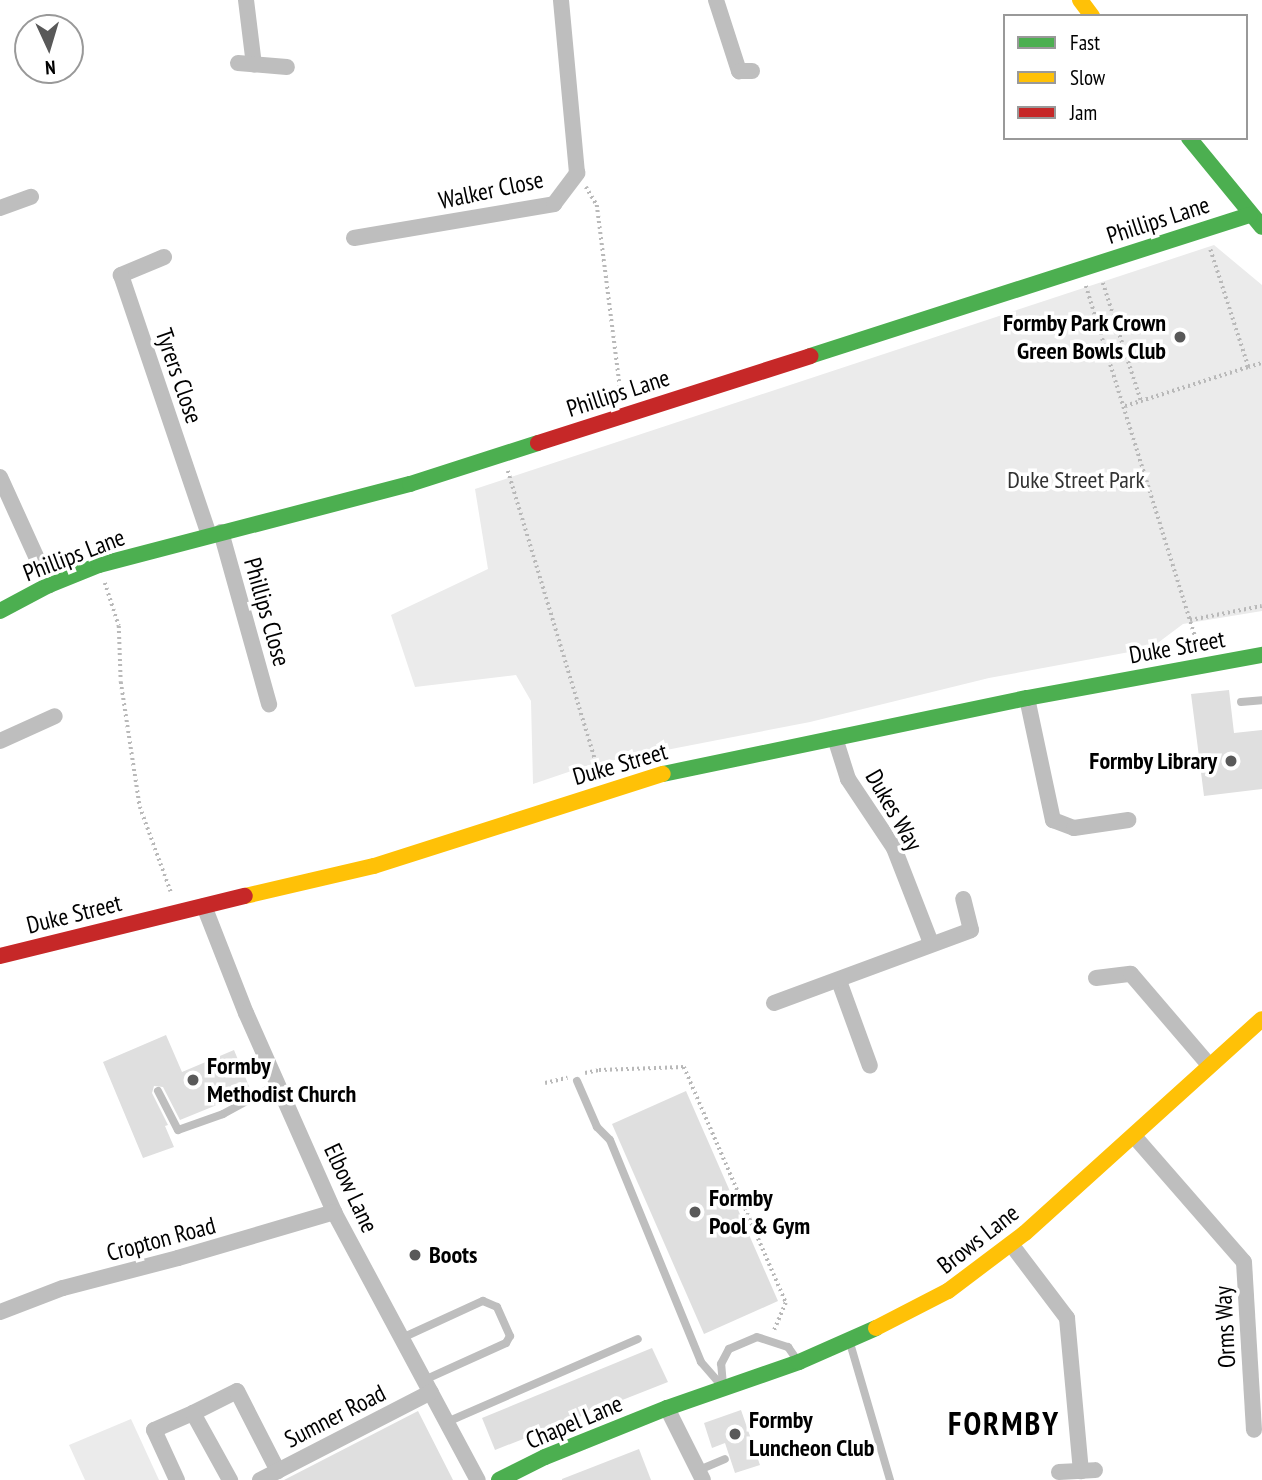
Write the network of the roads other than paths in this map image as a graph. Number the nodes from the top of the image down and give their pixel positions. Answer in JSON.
{"nodes":[{"id":1,"x":246,"y":0,"type":"edge"},
{"id":2,"x":561,"y":0,"type":"edge"},
{"id":3,"x":716,"y":0,"type":"edge"},
{"id":4,"x":287,"y":67,"type":"dead end"},
{"id":5,"x":752,"y":71,"type":"dead end"},
{"id":6,"x":1191,"y":140,"type":"edge"},
{"id":7,"x":31,"y":197,"type":"dead end"},
{"id":8,"x":0,"y":208,"type":"edge"},
{"id":9,"x":1250,"y":215,"type":"junction"},
{"id":10,"x":1262,"y":227,"type":"edge"},
{"id":11,"x":354,"y":238,"type":"dead end"},
{"id":12,"x":164,"y":257,"type":"dead end"},
{"id":13,"x":0,"y":477,"type":"edge"},
{"id":14,"x":215,"y":533,"type":"junction"},
{"id":15,"x":49,"y":585,"type":"junction"},
{"id":16,"x":0,"y":611,"type":"edge"},
{"id":17,"x":1262,"y":655,"type":"edge"},
{"id":18,"x":1027,"y":698,"type":"junction"},
{"id":19,"x":1262,"y":700,"type":"edge"},
{"id":20,"x":1241,"y":702,"type":"dead end"},
{"id":21,"x":269,"y":704,"type":"dead end"},
{"id":22,"x":55,"y":716,"type":"dead end"},
{"id":23,"x":835,"y":738,"type":"junction"},
{"id":24,"x":0,"y":741,"type":"edge"},
{"id":25,"x":1128,"y":820,"type":"dead end"},
{"id":26,"x":963,"y":899,"type":"dead end"},
{"id":27,"x":204,"y":905,"type":"junction"},
{"id":28,"x":931,"y":943,"type":"junction"},
{"id":29,"x":0,"y":956,"type":"edge"},
{"id":30,"x":1097,"y":978,"type":"dead end"},
{"id":31,"x":839,"y":981,"type":"junction"},
{"id":32,"x":774,"y":1003,"type":"dead end"},
{"id":33,"x":1262,"y":1019,"type":"edge"},
{"id":34,"x":1209,"y":1065,"type":"junction"},
{"id":35,"x":870,"y":1066,"type":"dead end"},
{"id":36,"x":577,"y":1081,"type":"dead end"},
{"id":37,"x":278,"y":1084,"type":"junction"},
{"id":38,"x":158,"y":1091,"type":"dead end"},
{"id":39,"x":1135,"y":1136,"type":"junction"},
{"id":40,"x":334,"y":1212,"type":"junction"},
{"id":41,"x":1011,"y":1244,"type":"junction"},
{"id":42,"x":0,"y":1312,"type":"edge"},
{"id":43,"x":402,"y":1338,"type":"junction"},
{"id":44,"x":638,"y":1339,"type":"dead end"},
{"id":45,"x":849,"y":1340,"type":"junction"},
{"id":46,"x":799,"y":1362,"type":"junction"},
{"id":47,"x":427,"y":1386,"type":"junction"},
{"id":48,"x":723,"y":1387,"type":"junction"},
{"id":49,"x":667,"y":1408,"type":"junction"},
{"id":50,"x":193,"y":1413,"type":"junction"},
{"id":51,"x":447,"y":1422,"type":"junction"},
{"id":52,"x":1254,"y":1430,"type":"dead end"},
{"id":53,"x":726,"y":1459,"type":"dead end"},
{"id":54,"x":278,"y":1471,"type":"junction"},
{"id":55,"x":1059,"y":1472,"type":"dead end"},
{"id":56,"x":700,"y":1477,"type":"edge"},
{"id":57,"x":177,"y":1480,"type":"edge"},
{"id":58,"x":230,"y":1480,"type":"edge"},
{"id":59,"x":260,"y":1480,"type":"edge"},
{"id":60,"x":478,"y":1480,"type":"edge"},
{"id":61,"x":499,"y":1480,"type":"edge"},
{"id":62,"x":890,"y":1480,"type":"edge"}],
"edges":[{"from":1,"to":4,"type":"street"},
{"from":2,"to":11,"type":"street","name":"Walker Close"},
{"from":3,"to":5,"type":"street"},
{"from":6,"to":9,"type":"street"},
{"from":7,"to":8,"type":"street"},
{"from":9,"to":10,"type":"street"},
{"from":9,"to":14,"type":"street","name":"Phillips Lane"},
{"from":12,"to":14,"type":"street","name":"Tyrers Close"},
{"from":13,"to":15,"type":"street"},
{"from":14,"to":15,"type":"street","name":"Phillips Lane"},
{"from":14,"to":21,"type":"street","name":"Phillips Close"},
{"from":15,"to":16,"type":"street","name":"Phillips Lane"},
{"from":17,"to":18,"type":"street","name":"Duke Street"},
{"from":18,"to":23,"type":"street","name":"Duke Street"},
{"from":18,"to":25,"type":"street"},
{"from":19,"to":20,"type":"lane"},
{"from":22,"to":24,"type":"street"},
{"from":23,"to":27,"type":"street","name":"Duke Street"},
{"from":23,"to":28,"type":"street","name":"Dukes Way"},
{"from":26,"to":28,"type":"street"},
{"from":27,"to":29,"type":"street","name":"Duke Street"},
{"from":27,"to":37,"type":"street","name":"Elbow Lane"},
{"from":28,"to":31,"type":"street"},
{"from":30,"to":34,"type":"street"},
{"from":31,"to":32,"type":"street"},
{"from":31,"to":35,"type":"street"},
{"from":33,"to":34,"type":"street","name":"Brows Lane"},
{"from":34,"to":39,"type":"street","name":"Brows Lane"},
{"from":36,"to":48,"type":"lane"},
{"from":37,"to":38,"type":"lane"},
{"from":37,"to":40,"type":"street","name":"Elbow Lane"},
{"from":39,"to":41,"type":"street","name":"Brows Lane"},
{"from":39,"to":52,"type":"street","name":"Orms Way"},
{"from":40,"to":42,"type":"street","name":"Cropton Road"},
{"from":40,"to":43,"type":"street","name":"Elbow Lane"},
{"from":41,"to":45,"type":"street","name":"Brows Lane"},
{"from":41,"to":55,"type":"street"},
{"from":43,"to":47,"type":"street","name":"Elbow Lane"},
{"from":43,"to":47,"type":"lane"},
{"from":44,"to":51,"type":"lane"},
{"from":45,"to":46,"type":"street","name":"Brows Lane"},
{"from":45,"to":62,"type":"lane"},
{"from":46,"to":48,"type":"street","name":"Brows Lane"},
{"from":46,"to":48,"type":"lane"},
{"from":47,"to":51,"type":"street","name":"Elbow Lane"},
{"from":47,"to":54,"type":"street","name":"Sumner Road"},
{"from":48,"to":49,"type":"street","name":"Brows Lane"},
{"from":49,"to":56,"type":"street"},
{"from":49,"to":61,"type":"street","name":"Chapel Lane"},
{"from":50,"to":54,"type":"street"},
{"from":50,"to":57,"type":"street"},
{"from":50,"to":58,"type":"street"},
{"from":51,"to":60,"type":"street","name":"Elbow Lane"},
{"from":53,"to":56,"type":"lane"},
{"from":54,"to":59,"type":"street","name":"Sumner Road"}]}
